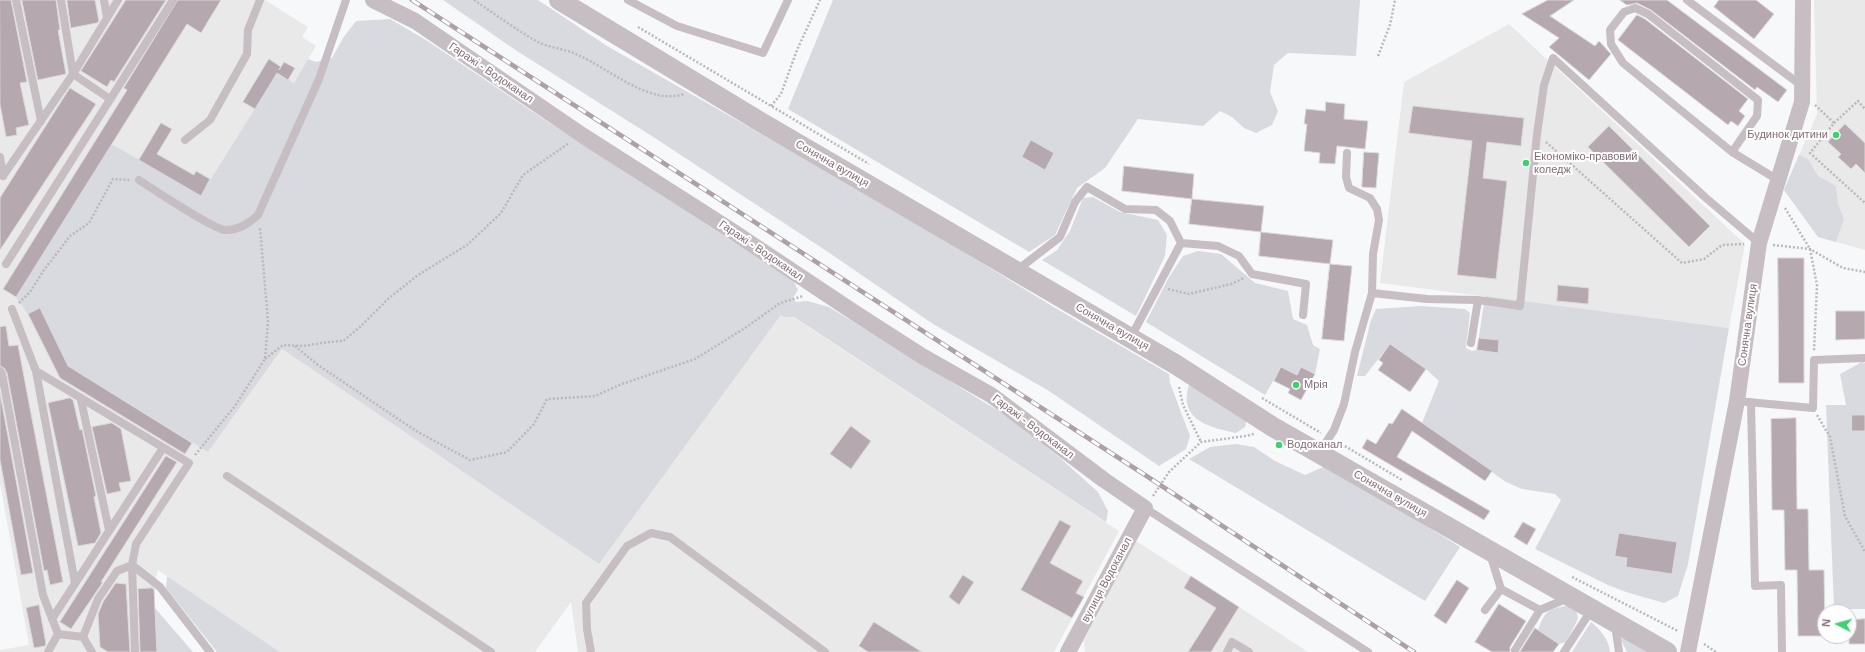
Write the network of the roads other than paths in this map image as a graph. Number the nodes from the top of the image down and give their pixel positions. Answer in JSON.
{"nodes":[{"id":1,"x":16,"y":0,"type":"edge"},
{"id":2,"x":61,"y":0,"type":"edge"},
{"id":3,"x":104,"y":0,"type":"edge"},
{"id":4,"x":118,"y":0,"type":"edge"},
{"id":5,"x":173,"y":0,"type":"edge"},
{"id":6,"x":260,"y":0,"type":"edge"},
{"id":7,"x":346,"y":0,"type":"edge"},
{"id":8,"x":373,"y":0,"type":"edge"},
{"id":9,"x":558,"y":0,"type":"edge"},
{"id":10,"x":628,"y":0,"type":"edge"},
{"id":11,"x":788,"y":0,"type":"edge"},
{"id":12,"x":1687,"y":0,"type":"edge"},
{"id":13,"x":1804,"y":0,"type":"edge"},
{"id":14,"x":107,"y":18,"type":"junction"},
{"id":15,"x":73,"y":74,"type":"junction"},
{"id":16,"x":1802,"y":86,"type":"junction"},
{"id":17,"x":110,"y":99,"type":"junction"},
{"id":18,"x":41,"y":121,"type":"junction"},
{"id":19,"x":185,"y":140,"type":"dead end"},
{"id":20,"x":1732,"y":152,"type":"junction"},
{"id":21,"x":1347,"y":153,"type":"dead end"},
{"id":22,"x":0,"y":158,"type":"edge"},
{"id":23,"x":139,"y":180,"type":"road end"},
{"id":24,"x":1776,"y":186,"type":"junction"},
{"id":25,"x":1181,"y":243,"type":"junction"},
{"id":26,"x":1759,"y":243,"type":"junction"},
{"id":27,"x":6,"y":264,"type":"dead end"},
{"id":28,"x":1016,"y":271,"type":"junction"},
{"id":29,"x":1372,"y":293,"type":"junction"},
{"id":30,"x":1478,"y":300,"type":"junction"},
{"id":31,"x":12,"y":309,"type":"road end"},
{"id":32,"x":1303,"y":315,"type":"dead end"},
{"id":33,"x":1130,"y":338,"type":"junction"},
{"id":34,"x":1471,"y":343,"type":"dead end"},
{"id":35,"x":1865,"y":358,"type":"edge"},
{"id":36,"x":0,"y":371,"type":"edge"},
{"id":37,"x":36,"y":371,"type":"junction"},
{"id":38,"x":81,"y":400,"type":"junction"},
{"id":39,"x":1744,"y":402,"type":"junction"},
{"id":40,"x":163,"y":448,"type":"junction"},
{"id":41,"x":1319,"y":453,"type":"junction"},
{"id":42,"x":227,"y":476,"type":"dead end"},
{"id":43,"x":1145,"y":508,"type":"junction"},
{"id":44,"x":109,"y":530,"type":"junction"},
{"id":45,"x":1489,"y":550,"type":"junction"},
{"id":46,"x":132,"y":565,"type":"junction"},
{"id":47,"x":75,"y":583,"type":"junction"},
{"id":48,"x":1501,"y":588,"type":"junction"},
{"id":49,"x":1570,"y":597,"type":"junction"},
{"id":50,"x":1592,"y":609,"type":"junction"},
{"id":51,"x":1485,"y":610,"type":"dead end"},
{"id":52,"x":1540,"y":610,"type":"junction"},
{"id":53,"x":52,"y":619,"type":"junction"},
{"id":54,"x":1614,"y":622,"type":"junction"},
{"id":55,"x":58,"y":634,"type":"junction"},
{"id":56,"x":82,"y":638,"type":"junction"},
{"id":57,"x":1515,"y":650,"type":"dead end"},
{"id":58,"x":48,"y":652,"type":"edge"},
{"id":59,"x":92,"y":652,"type":"edge"},
{"id":60,"x":135,"y":652,"type":"edge"},
{"id":61,"x":210,"y":652,"type":"edge"},
{"id":62,"x":491,"y":652,"type":"edge"},
{"id":63,"x":591,"y":652,"type":"edge"},
{"id":64,"x":825,"y":652,"type":"edge"},
{"id":65,"x":1068,"y":652,"type":"edge"},
{"id":66,"x":1227,"y":652,"type":"edge"},
{"id":67,"x":1249,"y":652,"type":"edge"},
{"id":68,"x":1368,"y":652,"type":"edge"},
{"id":69,"x":1564,"y":652,"type":"edge"},
{"id":70,"x":1619,"y":652,"type":"edge"},
{"id":71,"x":1667,"y":652,"type":"edge"},
{"id":72,"x":1688,"y":652,"type":"edge"},
{"id":73,"x":1782,"y":652,"type":"edge"}],
"edges":[{"from":1,"to":18,"type":"lane"},
{"from":2,"to":15,"type":"lane"},
{"from":3,"to":14,"type":"lane"},
{"from":4,"to":14,"type":"lane"},
{"from":5,"to":17,"type":"lane"},
{"from":6,"to":19,"type":"lane"},
{"from":7,"to":23,"type":"lane"},
{"from":8,"to":43,"type":"street","name":"Гаражі - Водоканал"},
{"from":9,"to":28,"type":"street","name":"Сонячна вулиця"},
{"from":10,"to":11,"type":"lane"},
{"from":12,"to":16,"type":"lane"},
{"from":13,"to":16,"type":"street","name":"Сонячна вулиця"},
{"from":14,"to":15,"type":"lane"},
{"from":15,"to":17,"type":"lane"},
{"from":15,"to":18,"type":"lane"},
{"from":16,"to":24,"type":"street","name":"Сонячна вулиця"},
{"from":17,"to":27,"type":"lane"},
{"from":18,"to":22,"type":"lane"},
{"from":20,"to":20,"type":"lane"},
{"from":20,"to":24,"type":"lane"},
{"from":21,"to":29,"type":"lane"},
{"from":24,"to":26,"type":"street","name":"Сонячна вулиця"},
{"from":25,"to":28,"type":"lane"},
{"from":25,"to":32,"type":"lane"},
{"from":25,"to":33,"type":"lane"},
{"from":26,"to":30,"type":"lane"},
{"from":26,"to":39,"type":"street","name":"Сонячна вулиця"},
{"from":28,"to":33,"type":"street","name":"Сонячна вулиця"},
{"from":29,"to":30,"type":"lane"},
{"from":29,"to":41,"type":"lane"},
{"from":30,"to":34,"type":"lane"},
{"from":31,"to":37,"type":"lane"},
{"from":33,"to":41,"type":"street","name":"Сонячна вулиця"},
{"from":35,"to":39,"type":"lane"},
{"from":36,"to":53,"type":"lane"},
{"from":37,"to":38,"type":"lane"},
{"from":37,"to":47,"type":"lane"},
{"from":38,"to":40,"type":"lane"},
{"from":38,"to":44,"type":"lane"},
{"from":39,"to":72,"type":"street","name":"Сонячна вулиця"},
{"from":39,"to":73,"type":"lane"},
{"from":40,"to":44,"type":"lane"},
{"from":40,"to":46,"type":"lane"},
{"from":41,"to":45,"type":"street","name":"Сонячна вулиця"},
{"from":42,"to":62,"type":"lane"},
{"from":43,"to":65,"type":"street","name":"вулиця Водоканал"},
{"from":43,"to":68,"type":"lane"},
{"from":44,"to":47,"type":"lane"},
{"from":45,"to":48,"type":"lane"},
{"from":45,"to":49,"type":"street","name":"Сонячна вулиця"},
{"from":46,"to":56,"type":"lane"},
{"from":46,"to":60,"type":"lane"},
{"from":46,"to":61,"type":"lane"},
{"from":47,"to":53,"type":"lane"},
{"from":48,"to":51,"type":"lane"},
{"from":48,"to":52,"type":"lane"},
{"from":49,"to":50,"type":"street","name":"Сонячна вулиця"},
{"from":49,"to":52,"type":"lane"},
{"from":50,"to":54,"type":"street","name":"Сонячна вулиця"},
{"from":50,"to":69,"type":"lane"},
{"from":52,"to":57,"type":"lane"},
{"from":53,"to":55,"type":"lane"},
{"from":54,"to":70,"type":"lane"},
{"from":54,"to":71,"type":"street","name":"Сонячна вулиця"},
{"from":55,"to":56,"type":"lane"},
{"from":55,"to":58,"type":"lane"},
{"from":56,"to":59,"type":"lane"},
{"from":63,"to":64,"type":"lane"},
{"from":66,"to":67,"type":"lane"}]}
